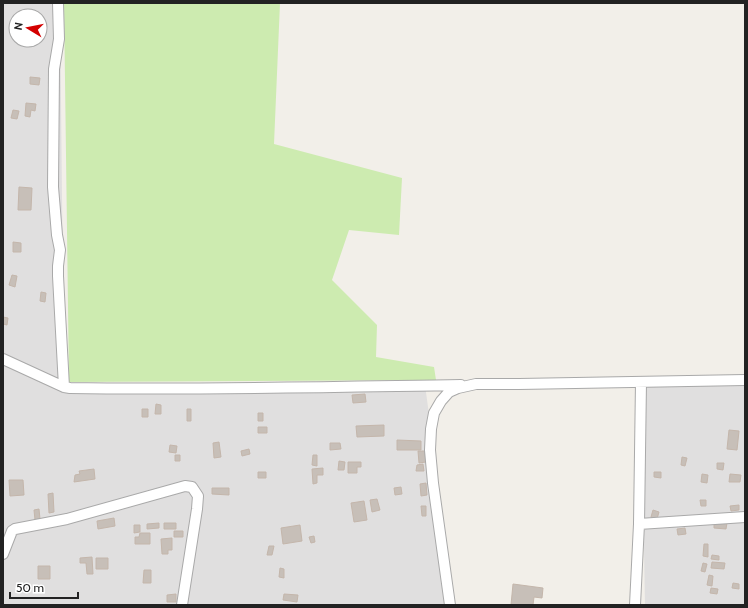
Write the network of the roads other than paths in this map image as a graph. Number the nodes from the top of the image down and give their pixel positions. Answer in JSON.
{"nodes":[{"id":1,"x":58,"y":3,"type":"edge"},
{"id":2,"x":3,"y":359,"type":"edge"},
{"id":3,"x":745,"y":380,"type":"edge"},
{"id":4,"x":641,"y":382,"type":"junction"},
{"id":5,"x":470,"y":384,"type":"junction"},
{"id":6,"x":64,"y":387,"type":"junction"},
{"id":7,"x":745,"y":517,"type":"edge"},
{"id":8,"x":639,"y":524,"type":"junction"},
{"id":9,"x":3,"y":554,"type":"edge"},
{"id":10,"x":182,"y":605,"type":"edge"},
{"id":11,"x":450,"y":605,"type":"edge"},
{"id":12,"x":635,"y":605,"type":"edge"}],
"edges":[{"from":1,"to":6,"type":"street"},
{"from":2,"to":6,"type":"street"},
{"from":3,"to":4,"type":"street"},
{"from":4,"to":5,"type":"street"},
{"from":4,"to":8,"type":"street"},
{"from":5,"to":6,"type":"street"},
{"from":5,"to":11,"type":"street"},
{"from":7,"to":8,"type":"street"},
{"from":8,"to":12,"type":"street"},
{"from":9,"to":10,"type":"street"}]}
